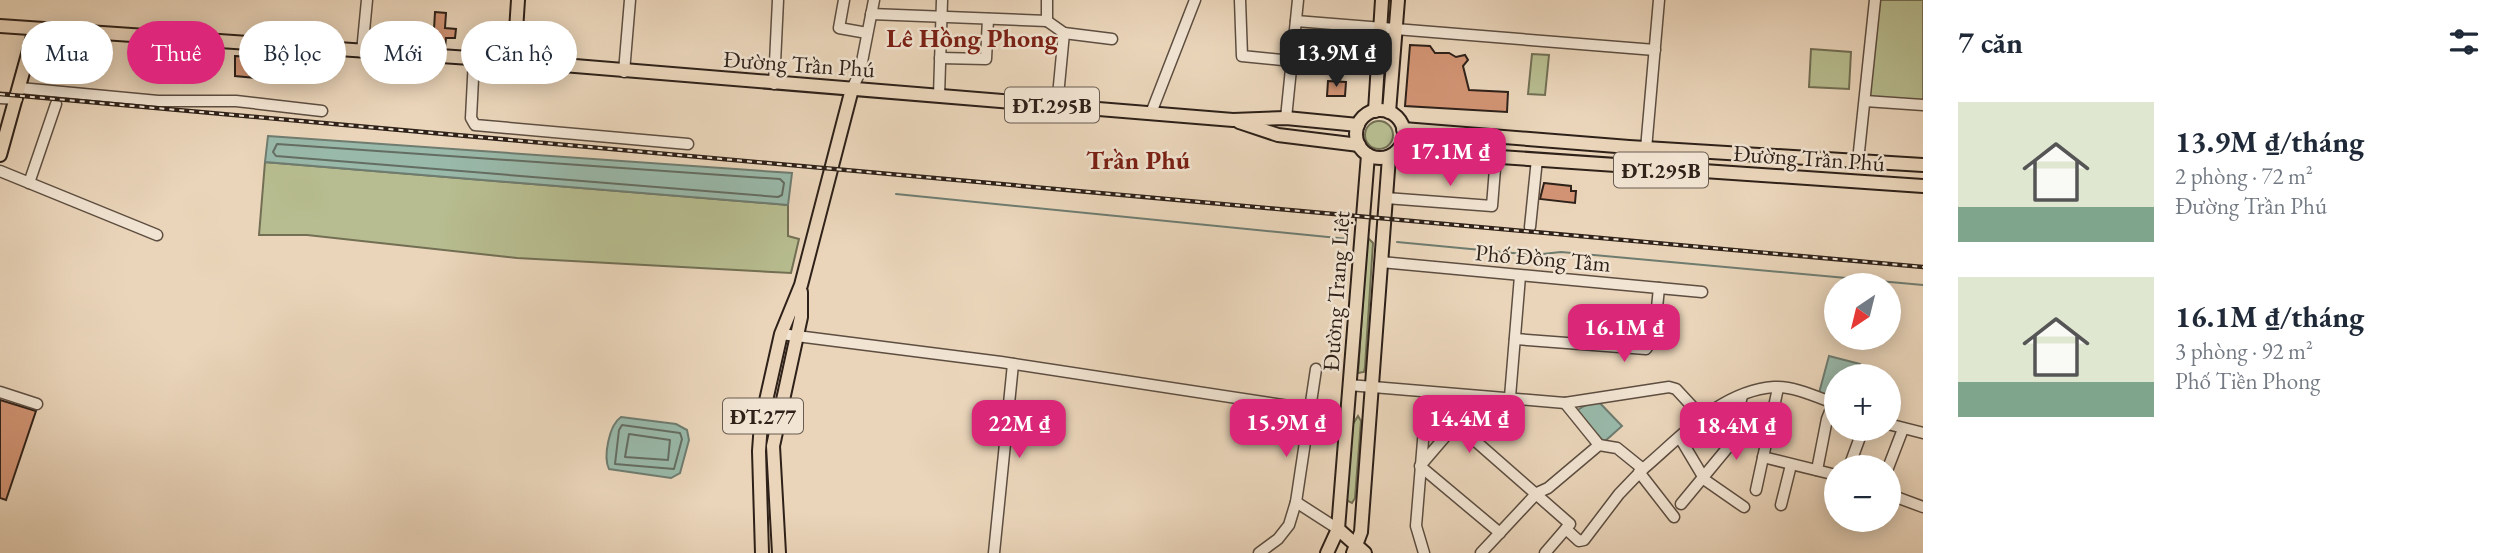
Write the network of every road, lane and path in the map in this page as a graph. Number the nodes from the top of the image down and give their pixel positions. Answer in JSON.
{"nodes":[{"id":1,"x":366,"y":0,"type":"edge"},
{"id":2,"x":518,"y":0,"type":"edge"},
{"id":3,"x":630,"y":0,"type":"edge"},
{"id":4,"x":778,"y":0,"type":"edge"},
{"id":5,"x":844,"y":0,"type":"edge"},
{"id":6,"x":874,"y":0,"type":"edge"},
{"id":7,"x":942,"y":0,"type":"edge"},
{"id":8,"x":1047,"y":0,"type":"edge"},
{"id":9,"x":1195,"y":0,"type":"edge"},
{"id":10,"x":1240,"y":0,"type":"edge"},
{"id":11,"x":1298,"y":0,"type":"edge"},
{"id":12,"x":1381,"y":0,"type":"edge"},
{"id":13,"x":1398,"y":0,"type":"edge"},
{"id":14,"x":1659,"y":0,"type":"edge"},
{"id":15,"x":1875,"y":0,"type":"edge"},
{"id":16,"x":871,"y":14,"type":"junction"},
{"id":17,"x":940,"y":16,"type":"junction"},
{"id":18,"x":988,"y":19,"type":"junction"},
{"id":19,"x":364,"y":21,"type":"edge"},
{"id":20,"x":517,"y":21,"type":"edge"},
{"id":21,"x":1047,"y":21,"type":"junction"},
{"id":22,"x":1296,"y":21,"type":"junction"},
{"id":23,"x":0,"y":26,"type":"edge"},
{"id":24,"x":21,"y":28,"type":"edge"},
{"id":25,"x":1379,"y":28,"type":"junction"},
{"id":26,"x":1396,"y":30,"type":"junction"},
{"id":27,"x":867,"y":33,"type":"junction"},
{"id":28,"x":1064,"y":33,"type":"junction"},
{"id":29,"x":113,"y":34,"type":"edge"},
{"id":30,"x":1112,"y":39,"type":"dead end"},
{"id":31,"x":1655,"y":50,"type":"junction"},
{"id":32,"x":360,"y":52,"type":"edge"},
{"id":33,"x":940,"y":58,"type":"junction"},
{"id":34,"x":1292,"y":61,"type":"junction"},
{"id":35,"x":577,"y":67,"type":"edge"},
{"id":36,"x":624,"y":72,"type":"junction"},
{"id":37,"x":21,"y":84,"type":"edge"},
{"id":38,"x":473,"y":84,"type":"edge"},
{"id":39,"x":774,"y":84,"type":"junction"},
{"id":40,"x":852,"y":89,"type":"junction"},
{"id":41,"x":19,"y":94,"type":"junction"},
{"id":42,"x":939,"y":96,"type":"junction"},
{"id":43,"x":0,"y":98,"type":"edge"},
{"id":44,"x":1865,"y":101,"type":"junction"},
{"id":45,"x":56,"y":104,"type":"dead end"},
{"id":46,"x":1923,"y":105,"type":"edge"},
{"id":47,"x":1057,"y":106,"type":"junction"},
{"id":48,"x":322,"y":111,"type":"dead end"},
{"id":49,"x":1375,"y":111,"type":"junction"},
{"id":50,"x":1389,"y":112,"type":"junction"},
{"id":51,"x":1151,"y":113,"type":"junction"},
{"id":52,"x":1286,"y":118,"type":"junction"},
{"id":53,"x":1269,"y":119,"type":"junction"},
{"id":54,"x":1233,"y":120,"type":"junction"},
{"id":55,"x":1358,"y":125,"type":"junction"},
{"id":56,"x":1403,"y":129,"type":"junction"},
{"id":57,"x":1267,"y":132,"type":"junction"},
{"id":58,"x":1285,"y":136,"type":"junction"},
{"id":59,"x":1532,"y":139,"type":"junction"},
{"id":60,"x":688,"y":144,"type":"dead end"},
{"id":61,"x":1646,"y":149,"type":"junction"},
{"id":62,"x":1363,"y":150,"type":"junction"},
{"id":63,"x":1394,"y":153,"type":"junction"},
{"id":64,"x":0,"y":155,"type":"edge"},
{"id":65,"x":1496,"y":156,"type":"junction"},
{"id":66,"x":1534,"y":159,"type":"junction"},
{"id":67,"x":1858,"y":161,"type":"junction"},
{"id":68,"x":1923,"y":165,"type":"edge"},
{"id":69,"x":1645,"y":168,"type":"junction"},
{"id":70,"x":0,"y":171,"type":"edge"},
{"id":71,"x":1858,"y":182,"type":"junction"},
{"id":72,"x":29,"y":183,"type":"junction"},
{"id":73,"x":1923,"y":186,"type":"edge"},
{"id":74,"x":1386,"y":198,"type":"junction"},
{"id":75,"x":1530,"y":227,"type":"dead end"},
{"id":76,"x":157,"y":235,"type":"dead end"},
{"id":77,"x":1381,"y":262,"type":"junction"},
{"id":78,"x":1520,"y":276,"type":"junction"},
{"id":79,"x":802,"y":285,"type":"junction"},
{"id":80,"x":1659,"y":288,"type":"junction"},
{"id":81,"x":1702,"y":292,"type":"dead end"},
{"id":82,"x":781,"y":334,"type":"junction"},
{"id":83,"x":797,"y":337,"type":"junction"},
{"id":84,"x":1515,"y":339,"type":"junction"},
{"id":85,"x":1013,"y":364,"type":"junction"},
{"id":86,"x":1316,"y":369,"type":"dead end"},
{"id":87,"x":1349,"y":385,"type":"junction"},
{"id":88,"x":1371,"y":386,"type":"junction"},
{"id":89,"x":1778,"y":388,"type":"junction"},
{"id":90,"x":0,"y":392,"type":"edge"},
{"id":91,"x":1427,"y":392,"type":"junction"},
{"id":92,"x":1742,"y":396,"type":"junction"},
{"id":93,"x":1510,"y":397,"type":"junction"},
{"id":94,"x":1824,"y":400,"type":"edge"},
{"id":95,"x":1564,"y":403,"type":"junction"},
{"id":96,"x":37,"y":404,"type":"dead end"},
{"id":97,"x":1309,"y":412,"type":"junction"},
{"id":98,"x":1702,"y":417,"type":"junction"},
{"id":99,"x":1346,"y":418,"type":"junction"},
{"id":100,"x":1456,"y":424,"type":"junction"},
{"id":101,"x":1903,"y":429,"type":"joint"},
{"id":102,"x":1923,"y":433,"type":"edge"},
{"id":103,"x":1824,"y":434,"type":"edge"},
{"id":104,"x":1680,"y":438,"type":"junction"},
{"id":105,"x":1600,"y":445,"type":"junction"},
{"id":106,"x":1893,"y":455,"type":"edge"},
{"id":107,"x":1763,"y":457,"type":"junction"},
{"id":108,"x":1791,"y":465,"type":"junction"},
{"id":109,"x":1420,"y":467,"type":"junction"},
{"id":110,"x":1817,"y":470,"type":"junction"},
{"id":111,"x":1641,"y":471,"type":"junction"},
{"id":112,"x":1824,"y":472,"type":"edge"},
{"id":113,"x":1703,"y":478,"type":"junction"},
{"id":114,"x":1756,"y":490,"type":"dead end"},
{"id":115,"x":1537,"y":493,"type":"junction"},
{"id":116,"x":1901,"y":499,"type":"edge"},
{"id":117,"x":1296,"y":502,"type":"junction"},
{"id":118,"x":1681,"y":503,"type":"dead end"},
{"id":119,"x":1782,"y":505,"type":"dead end"},
{"id":120,"x":1744,"y":507,"type":"dead end"},
{"id":121,"x":1923,"y":507,"type":"edge"},
{"id":122,"x":1674,"y":517,"type":"dead end"},
{"id":123,"x":1338,"y":529,"type":"junction"},
{"id":124,"x":1566,"y":529,"type":"junction"},
{"id":125,"x":1500,"y":533,"type":"junction"},
{"id":126,"x":1356,"y":551,"type":"edge"},
{"id":127,"x":762,"y":553,"type":"edge"},
{"id":128,"x":779,"y":553,"type":"edge"},
{"id":129,"x":994,"y":553,"type":"edge"},
{"id":130,"x":1259,"y":553,"type":"edge"},
{"id":131,"x":1327,"y":553,"type":"edge"},
{"id":132,"x":1423,"y":553,"type":"edge"},
{"id":133,"x":1482,"y":553,"type":"edge"},
{"id":134,"x":1545,"y":553,"type":"edge"}],
"edges":[{"from":1,"to":19,"type":"street"},
{"from":2,"to":20,"type":"main road"},
{"from":3,"to":36,"type":"street"},
{"from":4,"to":39,"type":"street"},
{"from":5,"to":27,"type":"street"},
{"from":6,"to":16,"type":"street"},
{"from":7,"to":17,"type":"street"},
{"from":8,"to":21,"type":"street"},
{"from":9,"to":51,"type":"street"},
{"from":10,"to":34,"type":"street"},
{"from":11,"to":22,"type":"street"},
{"from":12,"to":25,"type":"main road"},
{"from":13,"to":26,"type":"main road"},
{"from":14,"to":31,"type":"street"},
{"from":15,"to":44,"type":"street"},
{"from":16,"to":17,"type":"street"},
{"from":16,"to":27,"type":"street"},
{"from":17,"to":18,"type":"street"},
{"from":17,"to":33,"type":"street"},
{"from":18,"to":21,"type":"street"},
{"from":18,"to":33,"type":"street"},
{"from":21,"to":28,"type":"street"},
{"from":22,"to":25,"type":"street"},
{"from":22,"to":34,"type":"street"},
{"from":23,"to":24,"type":"main road","number":"ĐT.295B"},
{"from":25,"to":26,"type":"street"},
{"from":25,"to":49,"type":"main road"},
{"from":26,"to":31,"type":"street"},
{"from":26,"to":50,"type":"main road"},
{"from":27,"to":40,"type":"street"},
{"from":28,"to":30,"type":"street"},
{"from":28,"to":47,"type":"street"},
{"from":29,"to":32,"type":"main road","number":"ĐT.295B"},
{"from":31,"to":61,"type":"street"},
{"from":33,"to":42,"type":"street"},
{"from":34,"to":52,"type":"street"},
{"from":35,"to":36,"type":"main road","name":"Đường Trần Phú","number":"ĐT.295B"},
{"from":36,"to":39,"type":"main road","name":"Đường Trần Phú","number":"ĐT.295B"},
{"from":37,"to":41,"type":"main road"},
{"from":38,"to":60,"type":"street"},
{"from":39,"to":40,"type":"main road","name":"Đường Trần Phú","number":"ĐT.295B"},
{"from":40,"to":42,"type":"main road","name":"Đường Trần Phú","number":"ĐT.295B"},
{"from":40,"to":79,"type":"main road","number":"ĐT.277"},
{"from":41,"to":43,"type":"street"},
{"from":41,"to":48,"type":"street"},
{"from":41,"to":64,"type":"main road"},
{"from":42,"to":47,"type":"main road","name":"Đường Trần Phú","number":"ĐT.295B"},
{"from":44,"to":46,"type":"street"},
{"from":44,"to":67,"type":"street"},
{"from":45,"to":72,"type":"street"},
{"from":47,"to":51,"type":"main road","name":"Đường Trần Phú","number":"ĐT.295B"},
{"from":49,"to":50,"type":"main road"},
{"from":49,"to":55,"type":"main road"},
{"from":50,"to":56,"type":"main road"},
{"from":51,"to":54,"type":"main road","name":"Đường Trần Phú","number":"ĐT.295B"},
{"from":52,"to":53,"type":"main road","name":"Đường Trần Phú","number":"ĐT.295B"},
{"from":52,"to":55,"type":"main road","name":"Đường Trần Phú","number":"ĐT.295B"},
{"from":52,"to":58,"type":"main road"},
{"from":53,"to":54,"type":"main road","name":"Đường Trần Phú","number":"ĐT.295B"},
{"from":53,"to":57,"type":"main road"},
{"from":54,"to":57,"type":"main road","name":"Đường Trần Phú","number":"ĐT.295B"},
{"from":55,"to":62,"type":"main road"},
{"from":56,"to":59,"type":"main road","name":"Đường Trần Phú","number":"ĐT.295B"},
{"from":56,"to":63,"type":"main road"},
{"from":57,"to":58,"type":"main road","name":"Đường Trần Phú","number":"ĐT.295B"},
{"from":58,"to":62,"type":"main road","name":"Đường Trần Phú","number":"ĐT.295B"},
{"from":59,"to":61,"type":"main road","name":"Đường Trần Phú","number":"ĐT.295B"},
{"from":59,"to":66,"type":"main road"},
{"from":61,"to":67,"type":"main road","name":"Đường Trần Phú","number":"ĐT.295B"},
{"from":61,"to":69,"type":"main road"},
{"from":62,"to":63,"type":"main road"},
{"from":62,"to":87,"type":"main road","name":"Đường Trang Liệt"},
{"from":63,"to":65,"type":"main road","name":"Đường Trần Phú","number":"ĐT.295B"},
{"from":63,"to":74,"type":"main road","name":"Đường Trang Liệt"},
{"from":65,"to":66,"type":"main road","name":"Đường Trần Phú","number":"ĐT.295B"},
{"from":65,"to":74,"type":"street"},
{"from":66,"to":69,"type":"main road","name":"Đường Trần Phú","number":"ĐT.295B"},
{"from":66,"to":75,"type":"street"},
{"from":67,"to":68,"type":"main road","name":"Đường Trần Phú","number":"ĐT.295B"},
{"from":67,"to":71,"type":"main road"},
{"from":69,"to":71,"type":"main road","name":"Đường Trần Phú","number":"ĐT.295B"},
{"from":70,"to":72,"type":"street"},
{"from":71,"to":73,"type":"main road","name":"Đường Trần Phú","number":"ĐT.295B"},
{"from":72,"to":76,"type":"street"},
{"from":74,"to":77,"type":"main road","name":"Đường Trang Liệt"},
{"from":77,"to":78,"type":"street","name":"Phố Đồng Tâm"},
{"from":77,"to":88,"type":"main road","name":"Đường Trang Liệt"},
{"from":78,"to":80,"type":"street","name":"Phố Đồng Tâm"},
{"from":78,"to":84,"type":"street"},
{"from":79,"to":82,"type":"main road","number":"ĐT.277"},
{"from":79,"to":83,"type":"main road","number":"ĐT.277"},
{"from":80,"to":81,"type":"street","name":"Phố Đồng Tâm"},
{"from":80,"to":84,"type":"street"},
{"from":82,"to":83,"type":"street"},
{"from":82,"to":127,"type":"main road","number":"ĐT.277"},
{"from":83,"to":85,"type":"street"},
{"from":83,"to":128,"type":"main road","number":"ĐT.277"},
{"from":84,"to":93,"type":"street"},
{"from":85,"to":97,"type":"street"},
{"from":85,"to":129,"type":"street"},
{"from":86,"to":97,"type":"street"},
{"from":87,"to":88,"type":"street"},
{"from":87,"to":99,"type":"main road","name":"Đường Trang Liệt"},
{"from":88,"to":91,"type":"street"},
{"from":88,"to":126,"type":"main road","name":"Đường Trang Liệt"},
{"from":89,"to":92,"type":"street"},
{"from":89,"to":94,"type":"street"},
{"from":89,"to":107,"type":"street"},
{"from":90,"to":96,"type":"street"},
{"from":91,"to":93,"type":"street"},
{"from":91,"to":100,"type":"street"},
{"from":91,"to":109,"type":"street"},
{"from":92,"to":98,"type":"street"},
{"from":92,"to":113,"type":"street"},
{"from":93,"to":95,"type":"street"},
{"from":95,"to":98,"type":"street"},
{"from":95,"to":105,"type":"street"},
{"from":97,"to":99,"type":"street"},
{"from":97,"to":117,"type":"street"},
{"from":98,"to":104,"type":"street"},
{"from":99,"to":123,"type":"main road","name":"Đường Trang Liệt"},
{"from":100,"to":109,"type":"street"},
{"from":100,"to":115,"type":"street"},
{"from":101,"to":102,"type":"street"},
{"from":101,"to":106,"type":"street"},
{"from":103,"to":110,"type":"street"},
{"from":104,"to":111,"type":"street"},
{"from":104,"to":113,"type":"street"},
{"from":105,"to":111,"type":"street"},
{"from":105,"to":115,"type":"street"},
{"from":107,"to":108,"type":"street"},
{"from":107,"to":114,"type":"street"},
{"from":108,"to":110,"type":"street"},
{"from":108,"to":119,"type":"street"},
{"from":109,"to":125,"type":"street"},
{"from":109,"to":132,"type":"street"},
{"from":110,"to":112,"type":"street"},
{"from":111,"to":122,"type":"street"},
{"from":111,"to":124,"type":"street"},
{"from":113,"to":118,"type":"street"},
{"from":113,"to":120,"type":"street"},
{"from":115,"to":124,"type":"street"},
{"from":115,"to":125,"type":"street"},
{"from":116,"to":121,"type":"street"},
{"from":117,"to":123,"type":"street"},
{"from":117,"to":130,"type":"street"},
{"from":123,"to":126,"type":"main road"},
{"from":123,"to":131,"type":"main road","name":"Đường Trang Liệt"},
{"from":124,"to":134,"type":"street"},
{"from":125,"to":133,"type":"street"}]}
